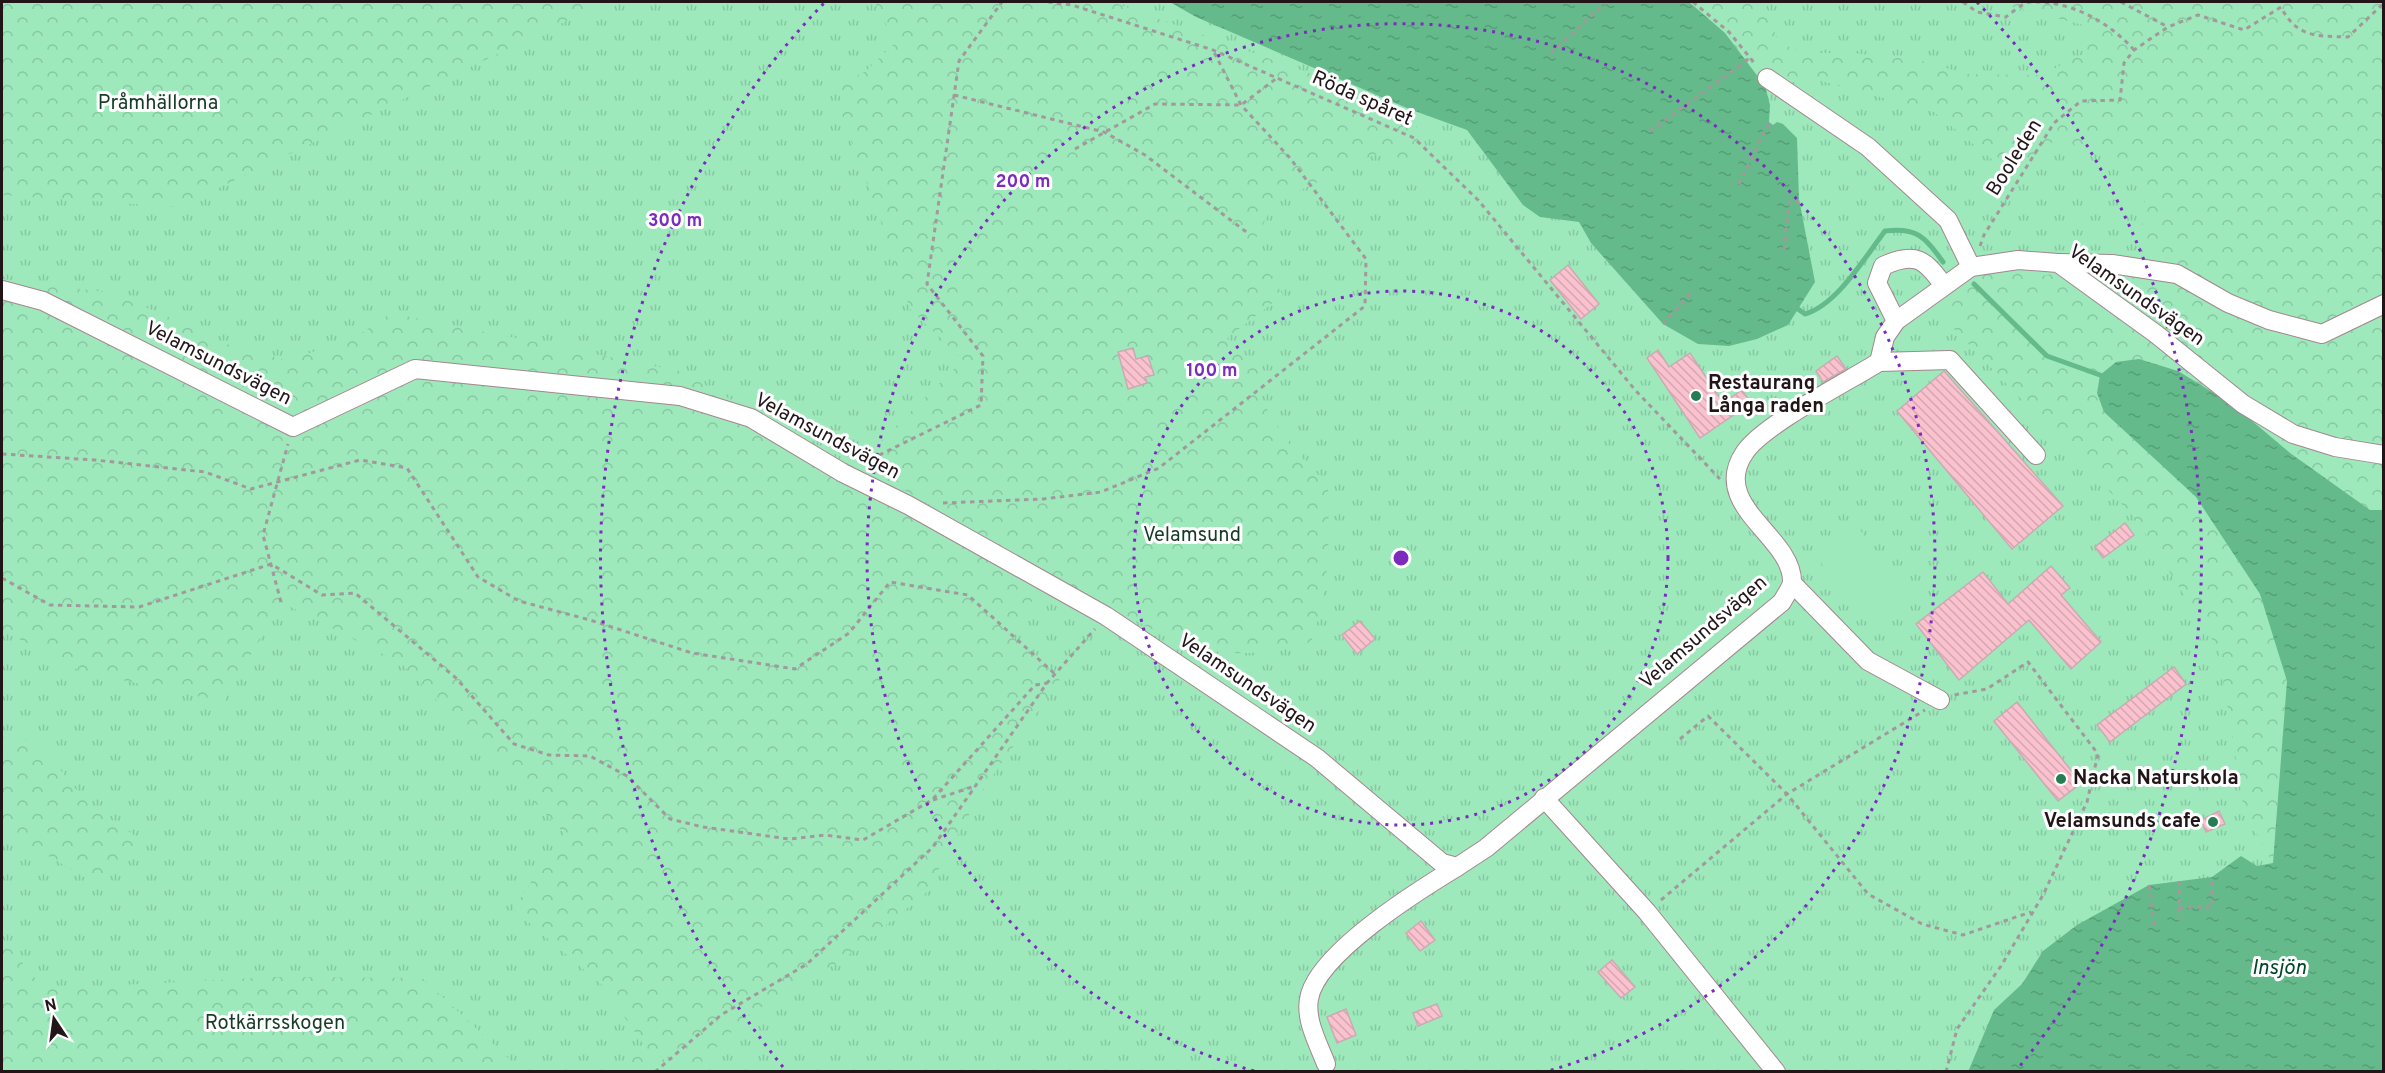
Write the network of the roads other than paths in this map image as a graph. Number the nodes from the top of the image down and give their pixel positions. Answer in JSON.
{"nodes":[{"id":1,"x":1767,"y":78,"type":"road end"},
{"id":2,"x":2058,"y":263,"type":"junction"},
{"id":3,"x":1975,"y":266,"type":"junction"},
{"id":4,"x":1944,"y":286,"type":"junction"},
{"id":5,"x":2,"y":290,"type":"edge"},
{"id":6,"x":2384,"y":304,"type":"edge"},
{"id":7,"x":1896,"y":321,"type":"junction"},
{"id":8,"x":1879,"y":363,"type":"junction"},
{"id":9,"x":2036,"y":455,"type":"dead end"},
{"id":10,"x":2384,"y":455,"type":"edge"},
{"id":11,"x":1792,"y":583,"type":"junction"},
{"id":12,"x":1940,"y":700,"type":"road end"},
{"id":13,"x":1544,"y":798,"type":"junction"},
{"id":14,"x":1457,"y":867,"type":"junction"},
{"id":15,"x":1326,"y":1064,"type":"dead end"},
{"id":16,"x":1776,"y":1071,"type":"edge"}],
"edges":[{"from":1,"to":3,"type":"street"},
{"from":2,"to":3,"type":"street","name":"Velamsundsvägen"},
{"from":2,"to":6,"type":"street"},
{"from":2,"to":10,"type":"street","name":"Velamsundsvägen"},
{"from":3,"to":4,"type":"street","name":"Velamsundsvägen"},
{"from":4,"to":7,"type":"street","name":"Velamsundsvägen"},
{"from":4,"to":7,"type":"street"},
{"from":5,"to":14,"type":"street","name":"Velamsundsvägen"},
{"from":7,"to":8,"type":"street","name":"Velamsundsvägen"},
{"from":8,"to":9,"type":"street"},
{"from":8,"to":11,"type":"street","name":"Velamsundsvägen"},
{"from":11,"to":12,"type":"street"},
{"from":11,"to":13,"type":"street","name":"Velamsundsvägen"},
{"from":13,"to":14,"type":"street","name":"Velamsundsvägen"},
{"from":13,"to":16,"type":"street"},
{"from":14,"to":15,"type":"street"}]}
